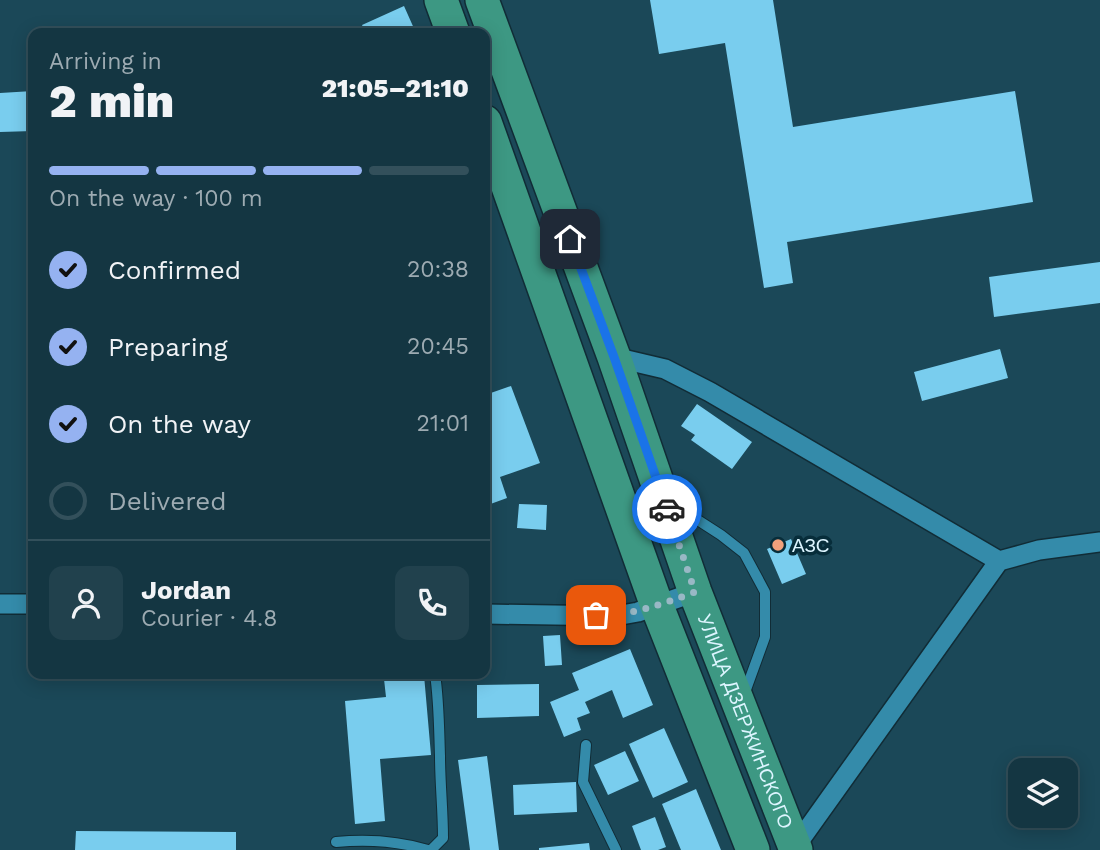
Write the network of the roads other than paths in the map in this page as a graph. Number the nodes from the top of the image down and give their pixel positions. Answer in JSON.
{"nodes":[{"id":1,"x":441,"y":0,"type":"edge"},
{"id":2,"x":482,"y":0,"type":"edge"},
{"id":3,"x":451,"y":28,"type":"edge"},
{"id":4,"x":490,"y":136,"type":"edge"},
{"id":5,"x":614,"y":357,"type":"junction"},
{"id":6,"x":663,"y":498,"type":"junction"},
{"id":7,"x":1100,"y":542,"type":"edge"},
{"id":8,"x":999,"y":561,"type":"junction"},
{"id":9,"x":695,"y":592,"type":"junction"},
{"id":10,"x":0,"y":604,"type":"edge"},
{"id":11,"x":28,"y":604,"type":"edge"},
{"id":12,"x":657,"y":606,"type":"junction"},
{"id":13,"x":490,"y":614,"type":"edge"},
{"id":14,"x":436,"y":679,"type":"edge"},
{"id":15,"x":740,"y":705,"type":"junction"},
{"id":16,"x":586,"y":745,"type":"dead end"},
{"id":17,"x":336,"y":842,"type":"dead end"},
{"id":18,"x":796,"y":848,"type":"edge"},
{"id":19,"x":430,"y":850,"type":"edge"},
{"id":20,"x":616,"y":850,"type":"edge"},
{"id":21,"x":753,"y":850,"type":"edge"}],
"edges":[{"from":1,"to":3,"type":"highway"},
{"from":2,"to":5,"type":"highway","name":"УЛИЦА ДЗЕРЖИНСКОГО"},
{"from":4,"to":12,"type":"highway","name":"УЛИЦА ДЗЕРЖИНСКОГО"},
{"from":5,"to":6,"type":"highway","name":"УЛИЦА ДЗЕРЖИНСКОГО"},
{"from":5,"to":8,"type":"street"},
{"from":6,"to":9,"type":"highway","name":"УЛИЦА ДЗЕРЖИНСКОГО"},
{"from":6,"to":15,"type":"lane"},
{"from":7,"to":8,"type":"street"},
{"from":8,"to":18,"type":"street"},
{"from":9,"to":12,"type":"street"},
{"from":9,"to":15,"type":"highway","name":"УЛИЦА ДЗЕРЖИНСКОГО"},
{"from":10,"to":11,"type":"street"},
{"from":12,"to":13,"type":"street"},
{"from":12,"to":21,"type":"highway","name":"УЛИЦА ДЗЕРЖИНСКОГО"},
{"from":14,"to":19,"type":"lane"},
{"from":15,"to":18,"type":"highway","name":"УЛИЦА ДЗЕРЖИНСКОГО"},
{"from":16,"to":20,"type":"lane"},
{"from":17,"to":19,"type":"lane"}]}
